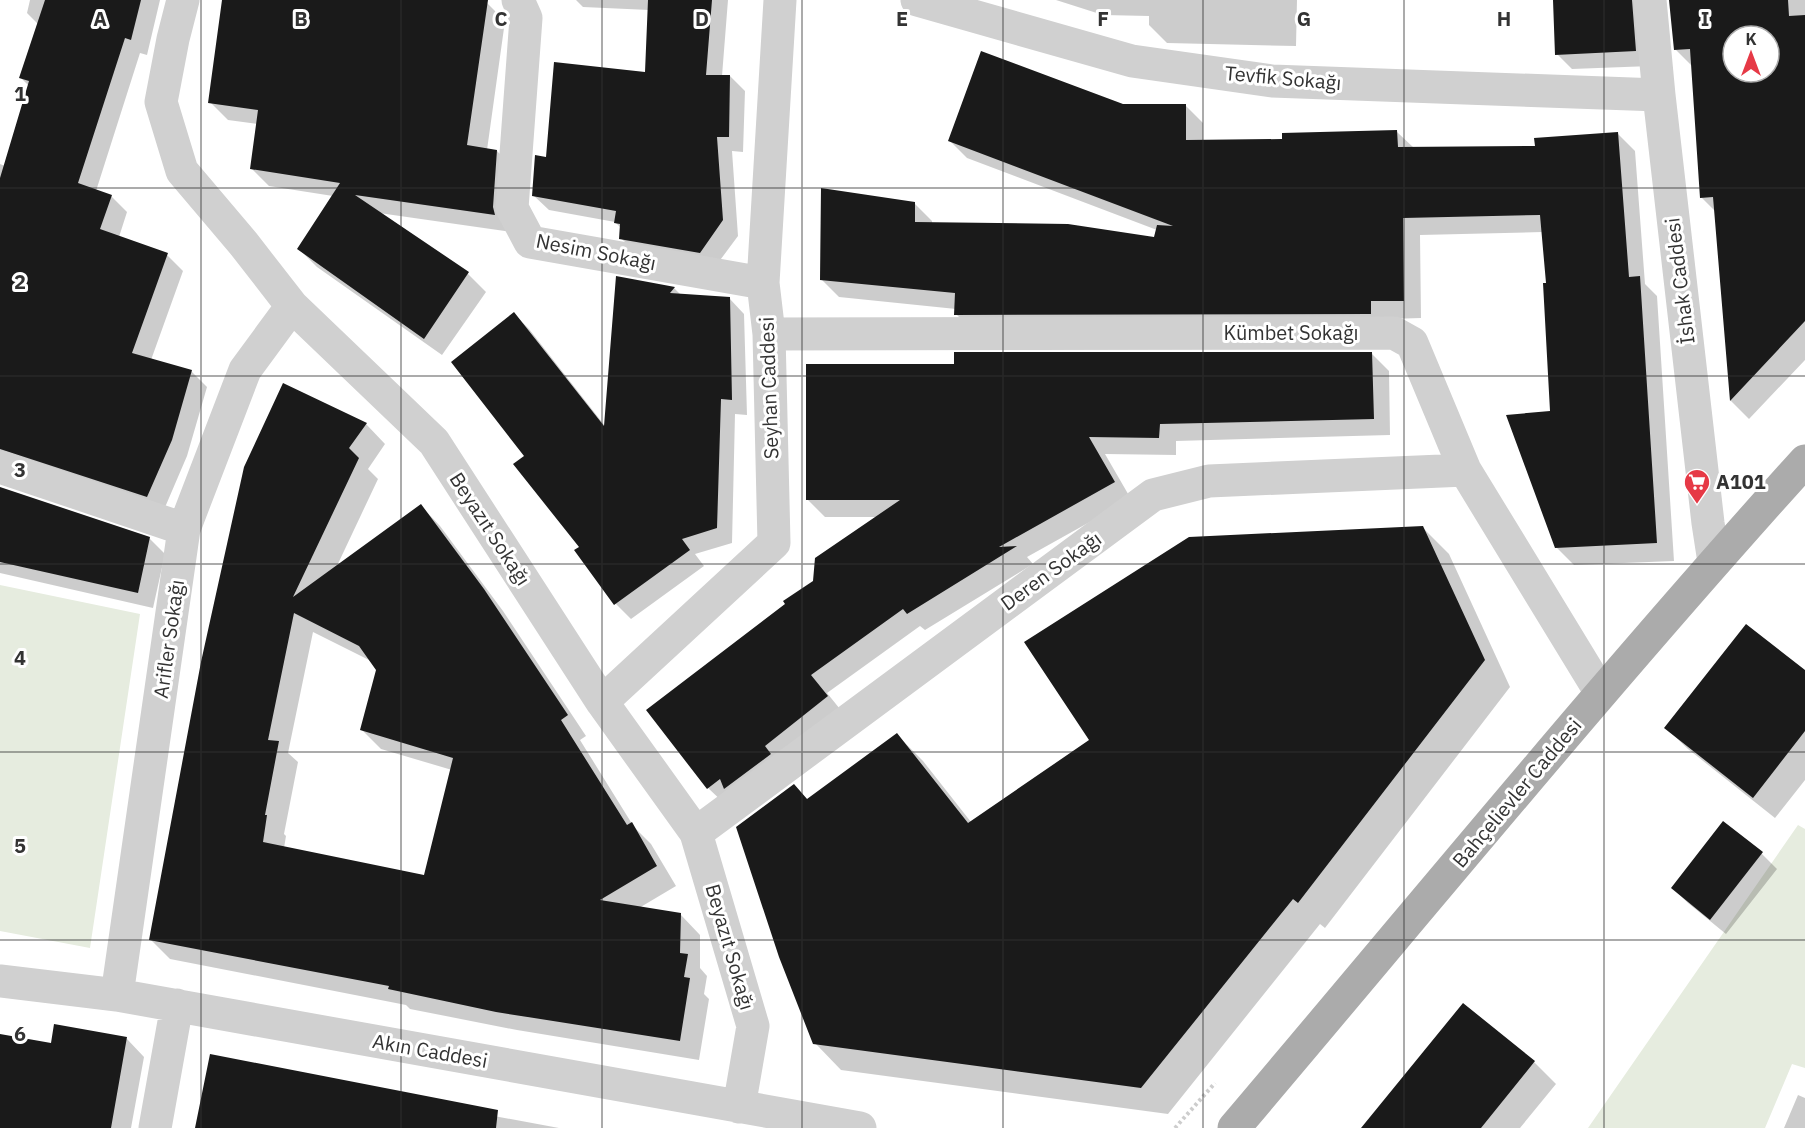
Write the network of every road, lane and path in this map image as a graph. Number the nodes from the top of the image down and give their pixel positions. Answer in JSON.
{"nodes":[{"id":1,"x":183,"y":0,"type":"edge"},
{"id":2,"x":518,"y":0,"type":"edge"},
{"id":3,"x":780,"y":0,"type":"edge"},
{"id":4,"x":917,"y":0,"type":"edge"},
{"id":5,"x":1650,"y":0,"type":"edge"},
{"id":6,"x":1659,"y":95,"type":"junction"},
{"id":7,"x":763,"y":283,"type":"junction"},
{"id":8,"x":292,"y":306,"type":"junction"},
{"id":9,"x":769,"y":334,"type":"junction"},
{"id":10,"x":1805,"y":461,"type":"edge"},
{"id":11,"x":0,"y":467,"type":"edge"},
{"id":12,"x":1466,"y":470,"type":"junction"},
{"id":13,"x":184,"y":529,"type":"junction"},
{"id":14,"x":1714,"y":562,"type":"junction"},
{"id":15,"x":1601,"y":693,"type":"junction"},
{"id":16,"x":602,"y":702,"type":"junction"},
{"id":17,"x":696,"y":833,"type":"junction"},
{"id":18,"x":0,"y":981,"type":"edge"},
{"id":19,"x":117,"y":995,"type":"junction"},
{"id":20,"x":177,"y":1005,"type":"junction"},
{"id":21,"x":739,"y":1107,"type":"junction"},
{"id":22,"x":155,"y":1128,"type":"edge"},
{"id":23,"x":860,"y":1128,"type":"edge"},
{"id":24,"x":1234,"y":1128,"type":"edge"}],
"edges":[{"from":1,"to":8,"type":"street","name":"Beyazıt Sokağı"},
{"from":2,"to":7,"type":"street","name":"Nesim Sokağı"},
{"from":3,"to":7,"type":"street","name":"Seyhan Caddesi"},
{"from":4,"to":6,"type":"street","name":"Tevfik Sokağı"},
{"from":5,"to":6,"type":"street","name":"İshak Caddesi"},
{"from":6,"to":14,"type":"street","name":"İshak Caddesi"},
{"from":7,"to":9,"type":"street","name":"Seyhan Caddesi"},
{"from":8,"to":13,"type":"street","name":"Arifler Sokağı"},
{"from":8,"to":16,"type":"street","name":"Beyazıt Sokağı"},
{"from":9,"to":12,"type":"street","name":"Kümbet Sokağı"},
{"from":9,"to":16,"type":"street","name":"Seyhan Caddesi"},
{"from":10,"to":14,"type":"main road","name":"Bahçelievler Caddesi"},
{"from":11,"to":13,"type":"street"},
{"from":12,"to":15,"type":"street","name":"Kümbet Sokağı"},
{"from":12,"to":17,"type":"street","name":"Deren Sokağı"},
{"from":13,"to":19,"type":"street","name":"Arifler Sokağı"},
{"from":14,"to":15,"type":"main road","name":"Bahçelievler Caddesi"},
{"from":15,"to":24,"type":"main road","name":"Bahçelievler Caddesi"},
{"from":16,"to":17,"type":"street","name":"Beyazıt Sokağı"},
{"from":17,"to":21,"type":"street","name":"Beyazıt Sokağı"},
{"from":18,"to":19,"type":"street","name":"Akın Caddesi"},
{"from":19,"to":20,"type":"street","name":"Akın Caddesi"},
{"from":20,"to":21,"type":"street","name":"Akın Caddesi"},
{"from":20,"to":22,"type":"street"},
{"from":21,"to":23,"type":"street","name":"Akın Caddesi"}]}
